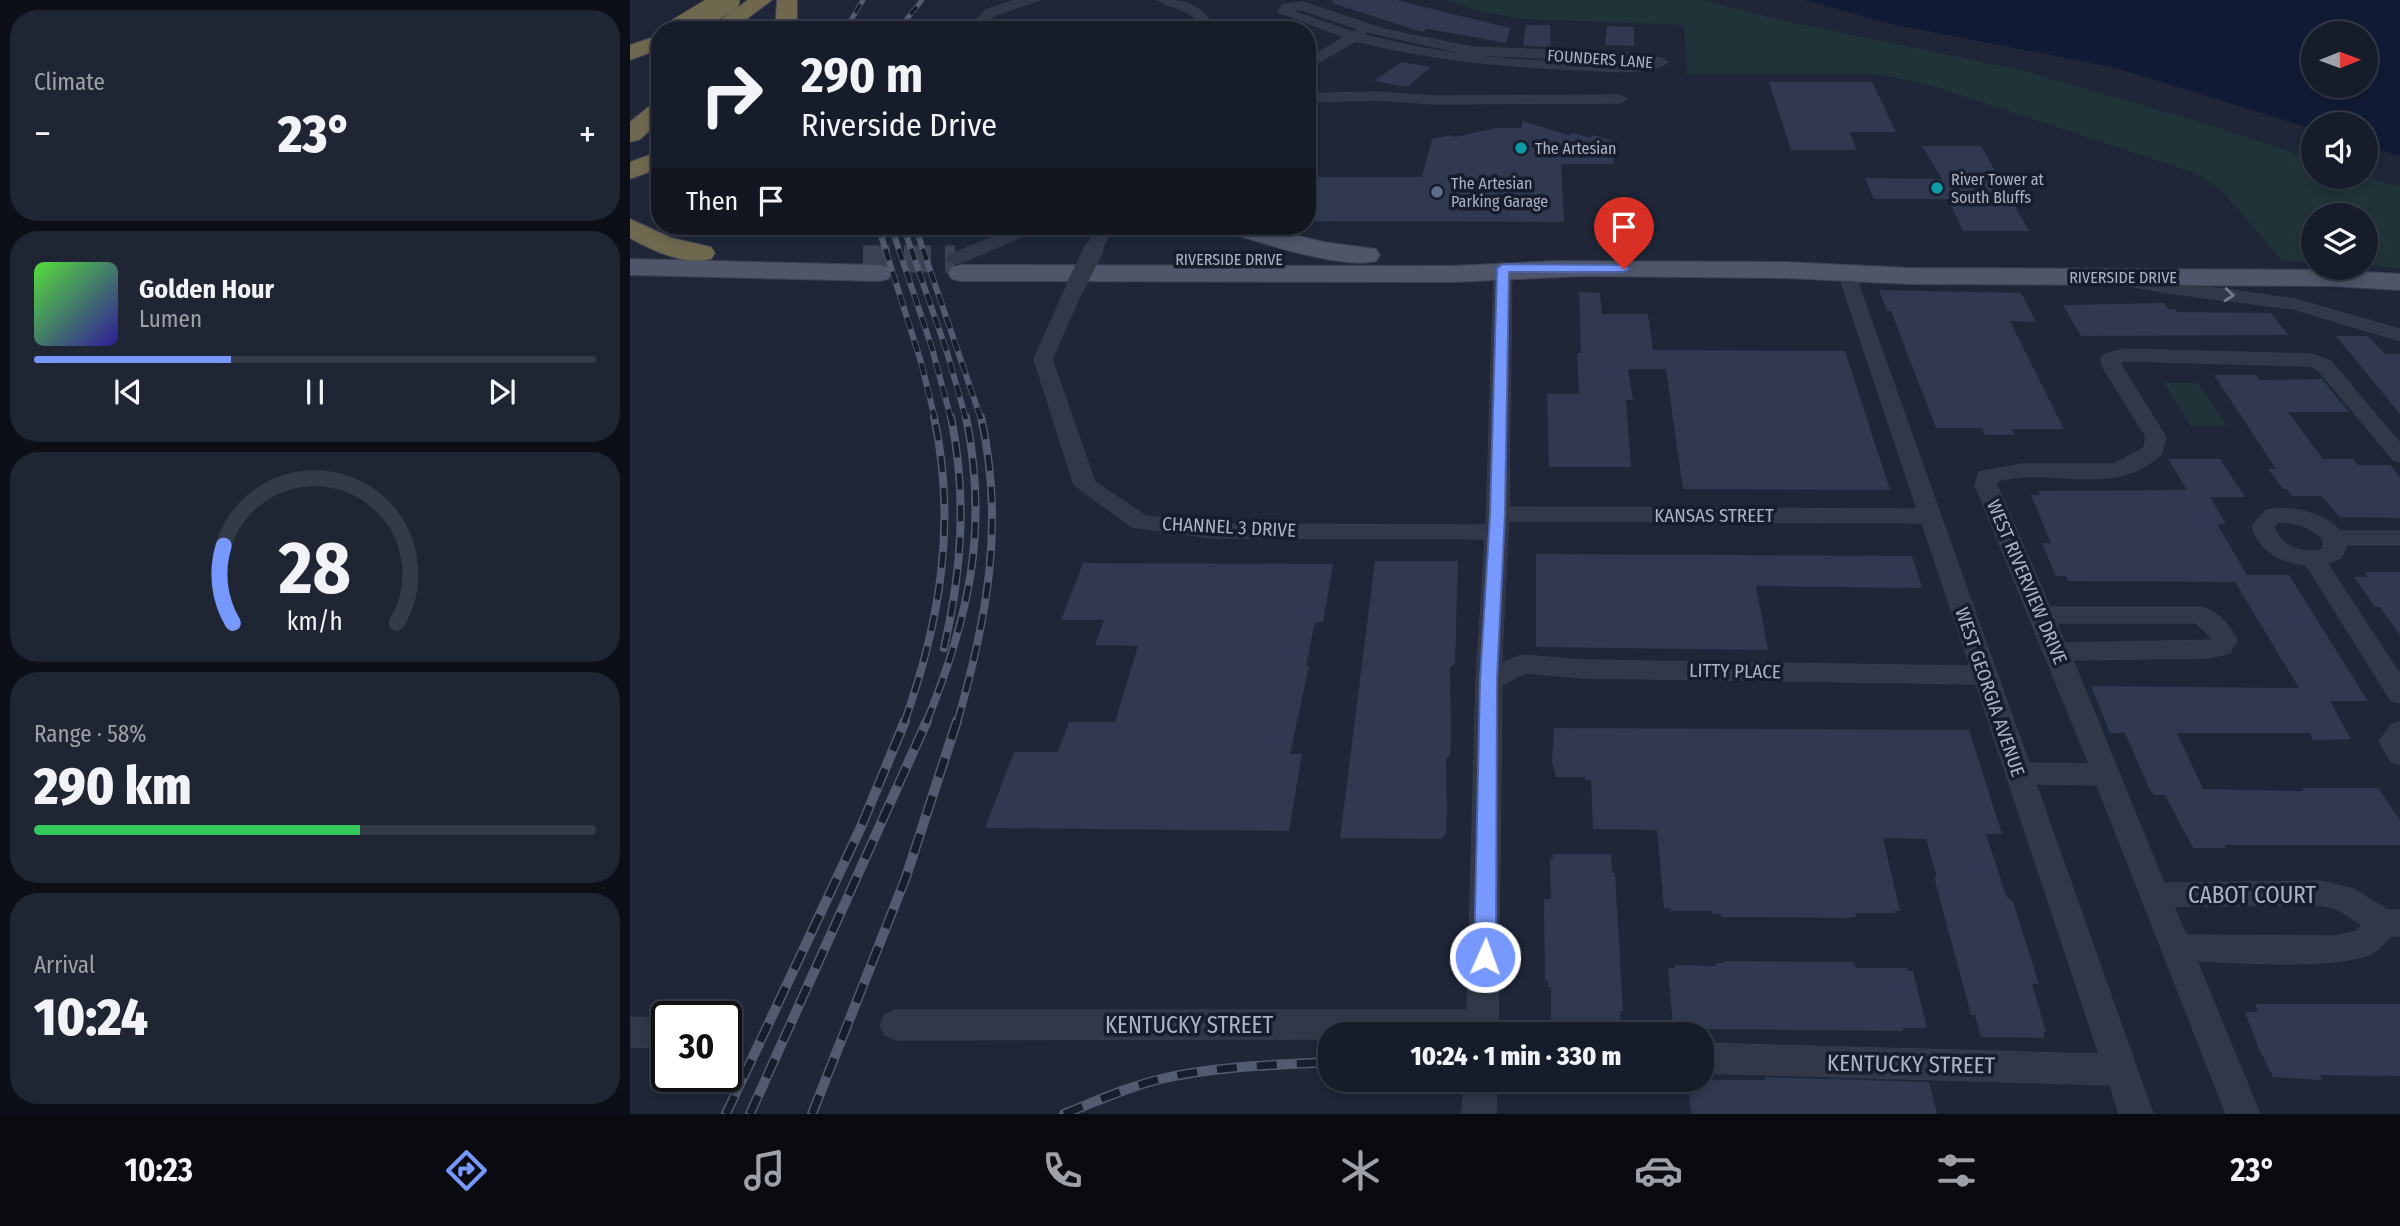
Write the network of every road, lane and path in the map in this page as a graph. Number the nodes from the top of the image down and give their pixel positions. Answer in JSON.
{"nodes":[{"id":1,"x":703,"y":0,"type":"edge"},
{"id":2,"x":762,"y":0,"type":"edge"},
{"id":3,"x":787,"y":0,"type":"edge"},
{"id":4,"x":1027,"y":0,"type":"edge"},
{"id":5,"x":1164,"y":0,"type":"edge"},
{"id":6,"x":736,"y":7,"type":"edge"},
{"id":7,"x":694,"y":21,"type":"edge"},
{"id":8,"x":701,"y":21,"type":"edge"},
{"id":9,"x":724,"y":21,"type":"edge"},
{"id":10,"x":786,"y":21,"type":"edge"},
{"id":11,"x":977,"y":21,"type":"edge"},
{"id":12,"x":1202,"y":21,"type":"edge"},
{"id":13,"x":1310,"y":21,"type":"edge"},
{"id":14,"x":1316,"y":23,"type":"edge"},
{"id":15,"x":1368,"y":29,"type":"junction"},
{"id":16,"x":1354,"y":36,"type":"junction"},
{"id":17,"x":651,"y":44,"type":"edge"},
{"id":18,"x":630,"y":53,"type":"edge"},
{"id":19,"x":1316,"y":59,"type":"edge"},
{"id":20,"x":651,"y":66,"type":"edge"},
{"id":21,"x":630,"y":74,"type":"edge"},
{"id":22,"x":1495,"y":83,"type":"junction"},
{"id":23,"x":1316,"y":98,"type":"edge"},
{"id":24,"x":1620,"y":99,"type":"dead end"},
{"id":25,"x":651,"y":117,"type":"edge"},
{"id":26,"x":634,"y":131,"type":"edge"},
{"id":27,"x":630,"y":228,"type":"edge"},
{"id":28,"x":1017,"y":235,"type":"edge"},
{"id":29,"x":1101,"y":235,"type":"edge"},
{"id":30,"x":1264,"y":235,"type":"edge"},
{"id":31,"x":630,"y":247,"type":"edge"},
{"id":32,"x":1395,"y":259,"type":"junction"},
{"id":33,"x":699,"y":262,"type":"junction"},
{"id":34,"x":871,"y":266,"type":"tunnel mouth"},
{"id":35,"x":958,"y":266,"type":"junction"},
{"id":36,"x":630,"y":267,"type":"edge"},
{"id":37,"x":1503,"y":268,"type":"junction"},
{"id":38,"x":1846,"y":270,"type":"junction"},
{"id":39,"x":2400,"y":271,"type":"edge"},
{"id":40,"x":2113,"y":278,"type":"junction"},
{"id":41,"x":630,"y":281,"type":"edge"},
{"id":42,"x":2400,"y":282,"type":"edge"},
{"id":43,"x":2400,"y":335,"type":"edge"},
{"id":44,"x":2400,"y":456,"type":"edge"},
{"id":45,"x":1930,"y":516,"type":"junction"},
{"id":46,"x":1497,"y":523,"type":"junction"},
{"id":47,"x":2334,"y":538,"type":"junction"},
{"id":48,"x":2400,"y":538,"type":"edge"},
{"id":49,"x":2313,"y":559,"type":"junction"},
{"id":50,"x":2041,"y":615,"type":"junction"},
{"id":51,"x":2057,"y":652,"type":"junction"},
{"id":52,"x":1986,"y":675,"type":"junction"},
{"id":53,"x":1489,"y":680,"type":"junction"},
{"id":54,"x":2400,"y":694,"type":"edge"},
{"id":55,"x":2400,"y":732,"type":"edge"},
{"id":56,"x":2400,"y":755,"type":"edge"},
{"id":57,"x":2018,"y":773,"type":"junction"},
{"id":58,"x":2106,"y":775,"type":"junction"},
{"id":59,"x":2156,"y":900,"type":"junction"},
{"id":60,"x":2392,"y":923,"type":"edge"},
{"id":61,"x":2177,"y":948,"type":"junction"},
{"id":62,"x":1482,"y":1022,"type":"edge"},
{"id":63,"x":896,"y":1025,"type":"dead end"},
{"id":64,"x":1318,"y":1028,"type":"edge"},
{"id":65,"x":630,"y":1032,"type":"edge"},
{"id":66,"x":651,"y":1032,"type":"edge"},
{"id":67,"x":1714,"y":1058,"type":"edge"},
{"id":68,"x":2120,"y":1070,"type":"junction"},
{"id":69,"x":1480,"y":1092,"type":"edge"},
{"id":70,"x":1479,"y":1114,"type":"edge"},
{"id":71,"x":2136,"y":1114,"type":"edge"},
{"id":72,"x":2243,"y":1114,"type":"edge"}],
"edges":[{"from":1,"to":7,"type":"highway"},
{"from":2,"to":6,"type":"highway"},
{"from":3,"to":10,"type":"highway"},
{"from":4,"to":11,"type":"street"},
{"from":5,"to":12,"type":"street"},
{"from":6,"to":8,"type":"highway","bridge":true},
{"from":6,"to":9,"type":"highway"},
{"from":13,"to":15,"type":"street","name":"FOUNDERS LANE"},
{"from":14,"to":16,"type":"street","name":"FOUNDERS LANE"},
{"from":15,"to":16,"type":"street"},
{"from":15,"to":22,"type":"street","name":"FOUNDERS LANE"},
{"from":16,"to":19,"type":"street"},
{"from":16,"to":22,"type":"street","name":"FOUNDERS LANE"},
{"from":17,"to":18,"type":"highway"},
{"from":20,"to":21,"type":"highway"},
{"from":22,"to":23,"type":"street"},
{"from":22,"to":24,"type":"street"},
{"from":25,"to":26,"type":"highway"},
{"from":27,"to":33,"type":"highway"},
{"from":28,"to":35,"type":"street"},
{"from":29,"to":46,"type":"street","name":"CHANNEL 3 DRIVE","bridge":true},
{"from":30,"to":32,"type":"main road"},
{"from":31,"to":33,"type":"main road"},
{"from":32,"to":35,"type":"main road","name":"RIVERSIDE DRIVE"},
{"from":32,"to":37,"type":"main road","name":"RIVERSIDE DRIVE"},
{"from":33,"to":34,"type":"main road"},
{"from":33,"to":36,"type":"main road"},
{"from":33,"to":41,"type":"main road"},
{"from":35,"to":37,"type":"main road","name":"RIVERSIDE DRIVE"},
{"from":37,"to":38,"type":"main road","name":"RIVERSIDE DRIVE"},
{"from":37,"to":46,"type":"street"},
{"from":38,"to":39,"type":"main road","name":"RIVERSIDE DRIVE"},
{"from":38,"to":40,"type":"main road","name":"RIVERSIDE DRIVE"},
{"from":38,"to":45,"type":"street","name":"WEST GEORGIA AVENUE"},
{"from":40,"to":42,"type":"main road","name":"RIVERSIDE DRIVE"},
{"from":40,"to":43,"type":"street","one_way":true},
{"from":44,"to":50,"type":"street","name":"WEST RIVERVIEW DRIVE"},
{"from":45,"to":46,"type":"street","name":"KANSAS STREET"},
{"from":45,"to":52,"type":"street","name":"WEST GEORGIA AVENUE"},
{"from":46,"to":53,"type":"street"},
{"from":47,"to":48,"type":"street"},
{"from":47,"to":49,"type":"street"},
{"from":47,"to":49,"type":"street"},
{"from":49,"to":54,"type":"street"},
{"from":50,"to":51,"type":"street","name":"WEST RIVERVIEW DRIVE"},
{"from":50,"to":51,"type":"street"},
{"from":51,"to":58,"type":"street","name":"WEST RIVERVIEW DRIVE"},
{"from":52,"to":53,"type":"street","name":"LITTY PLACE"},
{"from":52,"to":57,"type":"street","name":"WEST GEORGIA AVENUE"},
{"from":53,"to":62,"type":"street"},
{"from":55,"to":56,"type":"street"},
{"from":57,"to":58,"type":"street"},
{"from":57,"to":68,"type":"street","name":"WEST GEORGIA AVENUE"},
{"from":58,"to":59,"type":"street","name":"WEST RIVERVIEW DRIVE"},
{"from":59,"to":60,"type":"street","name":"CABOT COURT"},
{"from":59,"to":61,"type":"street","name":"WEST RIVERVIEW DRIVE"},
{"from":60,"to":61,"type":"street","name":"CABOT COURT"},
{"from":61,"to":72,"type":"street","name":"WEST RIVERVIEW DRIVE"},
{"from":63,"to":64,"type":"street","name":"KENTUCKY STREET"},
{"from":65,"to":66,"type":"street"},
{"from":67,"to":68,"type":"street","name":"KENTUCKY STREET"},
{"from":68,"to":71,"type":"street","name":"WEST GEORGIA AVENUE"},
{"from":69,"to":70,"type":"street"}]}
